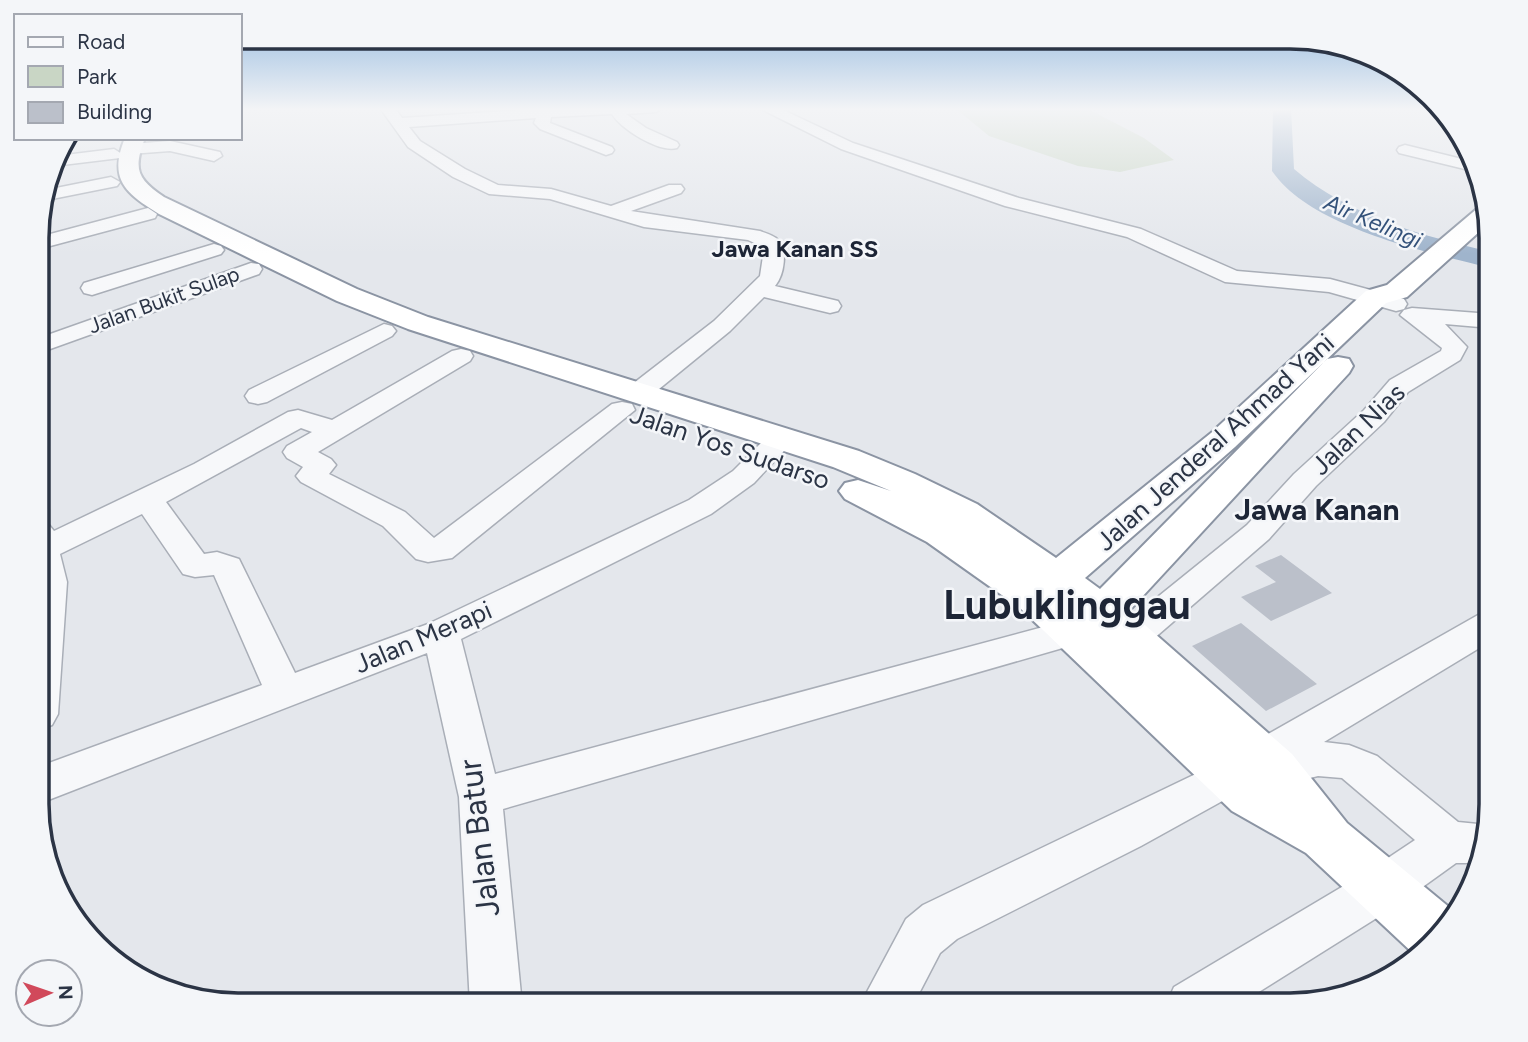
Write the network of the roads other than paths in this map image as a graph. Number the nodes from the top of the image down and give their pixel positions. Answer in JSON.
{"nodes":[{"id":1,"x":96,"y":157,"type":"edge"},
{"id":2,"x":116,"y":157,"type":"edge"},
{"id":3,"x":121,"y":157,"type":"edge"},
{"id":4,"x":122,"y":157,"type":"edge"},
{"id":5,"x":435,"y":157,"type":"edge"},
{"id":6,"x":878,"y":157,"type":"edge"},
{"id":7,"x":1432,"y":157,"type":"edge"},
{"id":8,"x":66,"y":160,"type":"edge"},
{"id":9,"x":1464,"y":164,"type":"edge"},
{"id":10,"x":675,"y":189,"type":"dead end"},
{"id":11,"x":55,"y":190,"type":"edge"},
{"id":12,"x":614,"y":211,"type":"junction"},
{"id":13,"x":148,"y":214,"type":"junction"},
{"id":14,"x":1478,"y":220,"type":"edge"},
{"id":15,"x":49,"y":240,"type":"edge"},
{"id":16,"x":214,"y":250,"type":"junction"},
{"id":17,"x":263,"y":265,"type":"junction"},
{"id":18,"x":92,"y":288,"type":"dead end"},
{"id":19,"x":759,"y":289,"type":"junction"},
{"id":20,"x":1394,"y":304,"type":"junction"},
{"id":21,"x":830,"y":306,"type":"dead end"},
{"id":22,"x":1479,"y":319,"type":"edge"},
{"id":23,"x":384,"y":331,"type":"junction"},
{"id":24,"x":49,"y":342,"type":"edge"},
{"id":25,"x":461,"y":356,"type":"junction"},
{"id":26,"x":258,"y":396,"type":"dead end"},
{"id":27,"x":630,"y":401,"type":"junction"},
{"id":28,"x":334,"y":430,"type":"junction"},
{"id":29,"x":773,"y":449,"type":"junction"},
{"id":30,"x":149,"y":501,"type":"junction"},
{"id":31,"x":49,"y":558,"type":"edge"},
{"id":32,"x":1048,"y":588,"type":"junction"},
{"id":33,"x":1102,"y":627,"type":"junction"},
{"id":34,"x":1479,"y":631,"type":"edge"},
{"id":35,"x":441,"y":633,"type":"junction"},
{"id":36,"x":285,"y":693,"type":"junction"},
{"id":37,"x":1255,"y":768,"type":"junction"},
{"id":38,"x":49,"y":782,"type":"edge"},
{"id":39,"x":480,"y":797,"type":"junction"},
{"id":40,"x":1465,"y":843,"type":"edge"},
{"id":41,"x":1383,"y":888,"type":"junction"},
{"id":42,"x":1431,"y":930,"type":"edge"},
{"id":43,"x":495,"y":993,"type":"edge"},
{"id":44,"x":892,"y":993,"type":"edge"},
{"id":45,"x":1212,"y":993,"type":"edge"}],
"edges":[{"from":1,"to":8,"type":"street"},
{"from":2,"to":11,"type":"street"},
{"from":3,"to":13,"type":"highway","name":"Jalan Yos Sudarso"},
{"from":4,"to":17,"type":"highway","name":"Jalan Yos Sudarso"},
{"from":5,"to":12,"type":"street"},
{"from":6,"to":20,"type":"street"},
{"from":7,"to":9,"type":"street"},
{"from":10,"to":12,"type":"street"},
{"from":12,"to":19,"type":"street"},
{"from":13,"to":15,"type":"street"},
{"from":13,"to":16,"type":"highway","name":"Jalan Yos Sudarso"},
{"from":14,"to":20,"type":"highway","name":"Jalan Jenderal Ahmad Yani"},
{"from":16,"to":17,"type":"highway","name":"Jalan Yos Sudarso"},
{"from":16,"to":18,"type":"street"},
{"from":17,"to":23,"type":"highway","name":"Jalan Yos Sudarso"},
{"from":17,"to":24,"type":"street","name":"Jalan Bukit Sulap"},
{"from":17,"to":27,"type":"highway","name":"Jalan Yos Sudarso"},
{"from":19,"to":21,"type":"street"},
{"from":19,"to":27,"type":"street"},
{"from":20,"to":22,"type":"street"},
{"from":20,"to":32,"type":"highway","name":"Jalan Jenderal Ahmad Yani"},
{"from":20,"to":33,"type":"highway","name":"Jalan Jenderal Ahmad Yani"},
{"from":20,"to":33,"type":"street","name":"Jalan Nias"},
{"from":23,"to":25,"type":"highway","name":"Jalan Yos Sudarso"},
{"from":23,"to":26,"type":"street"},
{"from":25,"to":27,"type":"highway","name":"Jalan Yos Sudarso"},
{"from":25,"to":28,"type":"street"},
{"from":27,"to":28,"type":"street"},
{"from":27,"to":29,"type":"highway","name":"Jalan Yos Sudarso"},
{"from":28,"to":30,"type":"street"},
{"from":29,"to":32,"type":"highway","name":"Jalan Yos Sudarso"},
{"from":29,"to":35,"type":"street","name":"Jalan Merapi"},
{"from":30,"to":31,"type":"street"},
{"from":30,"to":36,"type":"street"},
{"from":32,"to":33,"type":"highway","name":"Jalan Yos Sudarso"},
{"from":33,"to":37,"type":"highway","name":"Jalan Yos Sudarso"},
{"from":33,"to":39,"type":"street"},
{"from":34,"to":37,"type":"street"},
{"from":35,"to":36,"type":"street","name":"Jalan Merapi"},
{"from":35,"to":39,"type":"street","name":"Jalan Batur"},
{"from":36,"to":38,"type":"street","name":"Jalan Merapi"},
{"from":37,"to":40,"type":"street"},
{"from":37,"to":41,"type":"highway","name":"Jalan Yos Sudarso"},
{"from":37,"to":44,"type":"street"},
{"from":39,"to":43,"type":"street","name":"Jalan Batur"},
{"from":40,"to":41,"type":"street"},
{"from":41,"to":42,"type":"highway","name":"Jalan Yos Sudarso"},
{"from":41,"to":45,"type":"street"}]}
